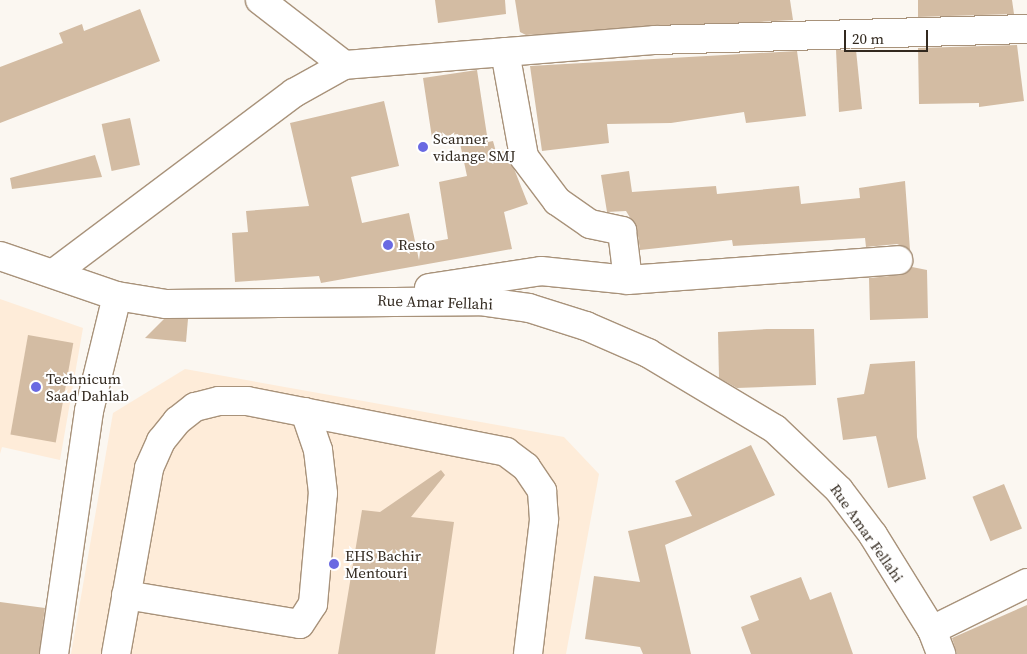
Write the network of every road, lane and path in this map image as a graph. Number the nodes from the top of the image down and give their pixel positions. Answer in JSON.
{"nodes":[{"id":1,"x":260,"y":0,"type":"edge"},
{"id":2,"x":1027,"y":28,"type":"edge"},
{"id":3,"x":505,"y":52,"type":"junction"},
{"id":4,"x":344,"y":65,"type":"junction"},
{"id":5,"x":0,"y":256,"type":"edge"},
{"id":6,"x":898,"y":260,"type":"dead end"},
{"id":7,"x":54,"y":273,"type":"junction"},
{"id":8,"x":628,"y":280,"type":"junction"},
{"id":9,"x":117,"y":296,"type":"junction"},
{"id":10,"x":362,"y":300,"type":"junction"},
{"id":11,"x":305,"y":412,"type":"junction"},
{"id":12,"x":1027,"y":583,"type":"edge"},
{"id":13,"x":126,"y":595,"type":"junction"},
{"id":14,"x":936,"y":642,"type":"edge"},
{"id":15,"x":54,"y":654,"type":"edge"},
{"id":16,"x":116,"y":654,"type":"edge"},
{"id":17,"x":528,"y":654,"type":"edge"}],
"edges":[{"from":1,"to":4,"type":"street"},
{"from":2,"to":3,"type":"street"},
{"from":3,"to":4,"type":"street"},
{"from":3,"to":8,"type":"street"},
{"from":4,"to":7,"type":"street"},
{"from":5,"to":7,"type":"street","name":"Rue Amar Fellahi"},
{"from":6,"to":8,"type":"street"},
{"from":7,"to":9,"type":"street","name":"Rue Amar Fellahi"},
{"from":8,"to":10,"type":"street"},
{"from":9,"to":10,"type":"street","name":"Rue Amar Fellahi"},
{"from":9,"to":15,"type":"street"},
{"from":10,"to":14,"type":"street","name":"Rue Amar Fellahi"},
{"from":11,"to":13,"type":"street"},
{"from":11,"to":13,"type":"street"},
{"from":11,"to":17,"type":"street"},
{"from":12,"to":14,"type":"street"},
{"from":13,"to":16,"type":"street"}]}
